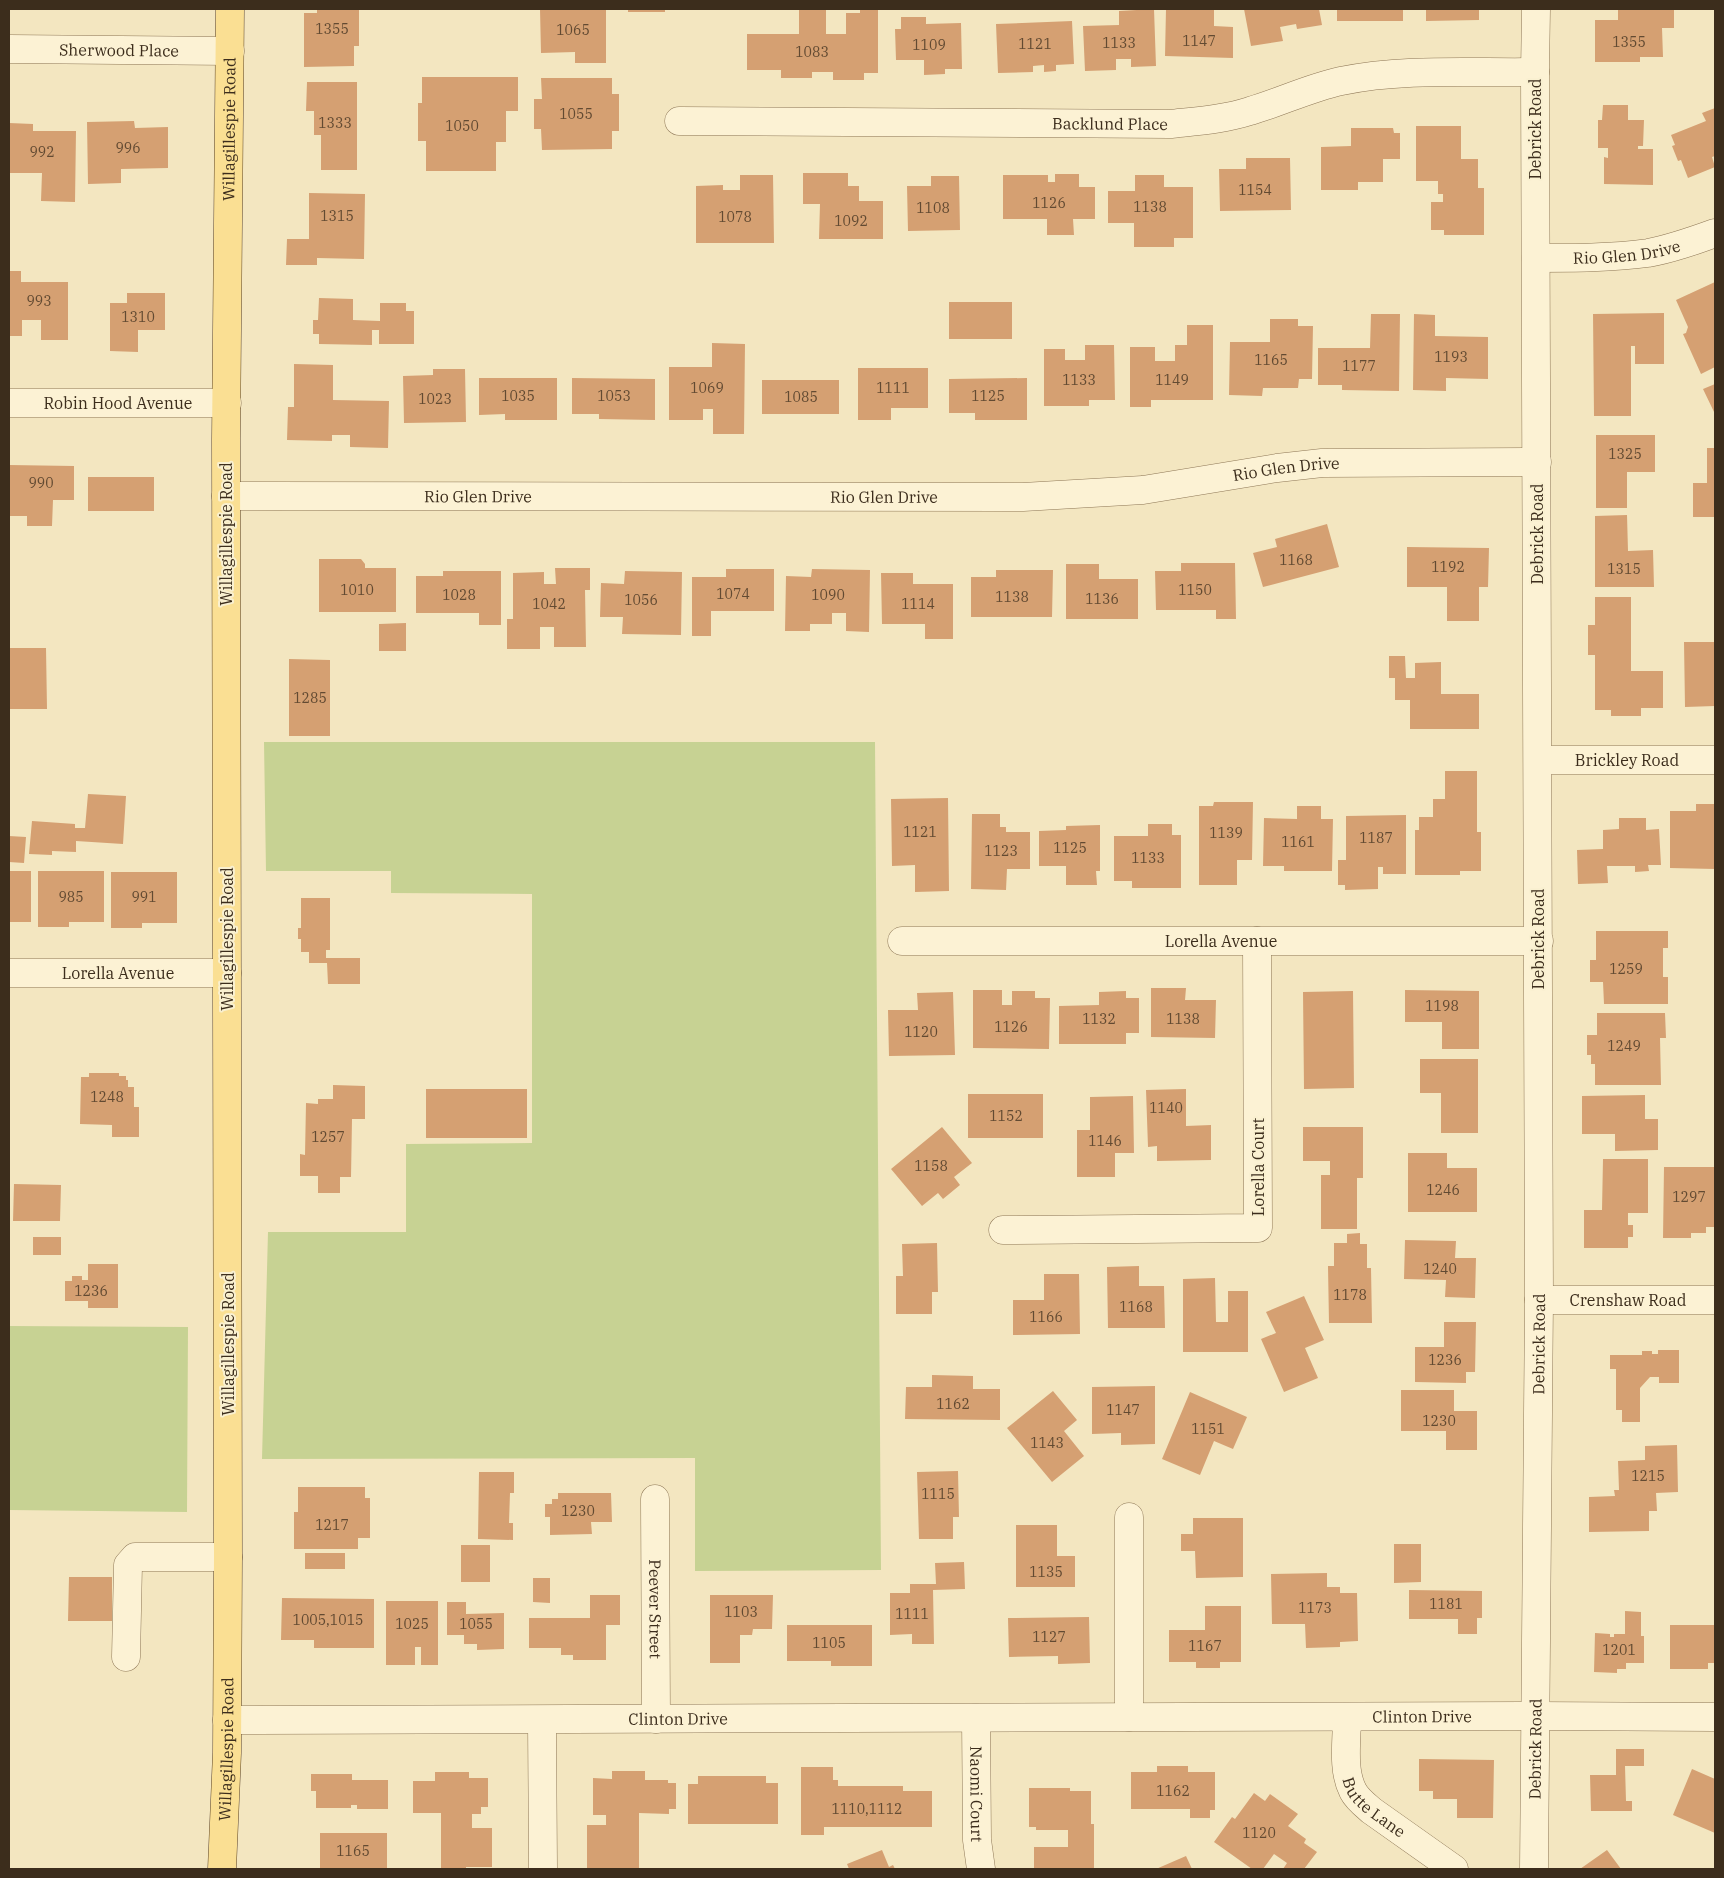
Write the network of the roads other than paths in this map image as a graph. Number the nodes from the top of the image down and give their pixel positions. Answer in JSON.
{"nodes":[{"id":1,"x":230,"y":9,"type":"edge"},
{"id":2,"x":1536,"y":9,"type":"edge"},
{"id":3,"x":9,"y":49,"type":"edge"},
{"id":4,"x":230,"y":51,"type":"junction"},
{"id":5,"x":1535,"y":72,"type":"junction"},
{"id":6,"x":679,"y":121,"type":"dead end"},
{"id":7,"x":1715,"y":234,"type":"edge"},
{"id":8,"x":1536,"y":258,"type":"junction"},
{"id":9,"x":9,"y":403,"type":"edge"},
{"id":10,"x":227,"y":403,"type":"junction"},
{"id":11,"x":1537,"y":462,"type":"junction"},
{"id":12,"x":226,"y":496,"type":"junction"},
{"id":13,"x":1538,"y":760,"type":"junction"},
{"id":14,"x":1715,"y":760,"type":"edge"},
{"id":15,"x":902,"y":941,"type":"dead end"},
{"id":16,"x":1257,"y":941,"type":"junction"},
{"id":17,"x":1538,"y":941,"type":"junction"},
{"id":18,"x":9,"y":973,"type":"edge"},
{"id":19,"x":227,"y":973,"type":"junction"},
{"id":20,"x":1003,"y":1230,"type":"dead end"},
{"id":21,"x":1539,"y":1300,"type":"junction"},
{"id":22,"x":1715,"y":1300,"type":"edge"},
{"id":23,"x":656,"y":1499,"type":"dead end"},
{"id":24,"x":1128,"y":1517,"type":"dead end"},
{"id":25,"x":228,"y":1557,"type":"junction"},
{"id":26,"x":126,"y":1657,"type":"dead end"},
{"id":27,"x":1534,"y":1716,"type":"junction"},
{"id":28,"x":1129,"y":1717,"type":"junction"},
{"id":29,"x":1347,"y":1717,"type":"junction"},
{"id":30,"x":1715,"y":1717,"type":"edge"},
{"id":31,"x":976,"y":1718,"type":"junction"},
{"id":32,"x":656,"y":1719,"type":"junction"},
{"id":33,"x":227,"y":1720,"type":"junction"},
{"id":34,"x":542,"y":1720,"type":"junction"},
{"id":35,"x":222,"y":1869,"type":"edge"},
{"id":36,"x":543,"y":1869,"type":"edge"},
{"id":37,"x":981,"y":1869,"type":"edge"},
{"id":38,"x":1454,"y":1869,"type":"edge"},
{"id":39,"x":1534,"y":1869,"type":"edge"}],
"edges":[{"from":1,"to":4,"type":"main road","name":"Willagillespie Road"},
{"from":2,"to":5,"type":"street","name":"Debrick Road"},
{"from":3,"to":4,"type":"street","name":"Sherwood Place"},
{"from":4,"to":10,"type":"main road","name":"Willagillespie Road"},
{"from":5,"to":6,"type":"street","name":"Backlund Place"},
{"from":5,"to":8,"type":"street","name":"Debrick Road"},
{"from":7,"to":8,"type":"street","name":"Rio Glen Drive"},
{"from":8,"to":11,"type":"street","name":"Debrick Road"},
{"from":9,"to":10,"type":"street","name":"Robin Hood Avenue"},
{"from":10,"to":12,"type":"main road","name":"Willagillespie Road"},
{"from":11,"to":12,"type":"street","name":"Rio Glen Drive"},
{"from":11,"to":13,"type":"street","name":"Debrick Road"},
{"from":12,"to":19,"type":"main road","name":"Willagillespie Road"},
{"from":13,"to":14,"type":"street","name":"Brickley Road"},
{"from":13,"to":17,"type":"street","name":"Debrick Road"},
{"from":15,"to":16,"type":"street","name":"Lorella Avenue"},
{"from":16,"to":17,"type":"street","name":"Lorella Avenue"},
{"from":16,"to":20,"type":"street","name":"Lorella Court"},
{"from":17,"to":21,"type":"street","name":"Debrick Road"},
{"from":18,"to":19,"type":"street","name":"Lorella Avenue"},
{"from":19,"to":25,"type":"main road","name":"Willagillespie Road"},
{"from":21,"to":22,"type":"street","name":"Crenshaw Road"},
{"from":21,"to":27,"type":"street","name":"Debrick Road"},
{"from":23,"to":32,"type":"street","name":"Peever Street"},
{"from":24,"to":28,"type":"street"},
{"from":25,"to":26,"type":"street"},
{"from":25,"to":33,"type":"main road","name":"Willagillespie Road"},
{"from":27,"to":29,"type":"street","name":"Clinton Drive"},
{"from":27,"to":30,"type":"street","name":"Clinton Drive"},
{"from":27,"to":39,"type":"street","name":"Debrick Road"},
{"from":28,"to":29,"type":"street","name":"Clinton Drive"},
{"from":28,"to":31,"type":"street","name":"Clinton Drive"},
{"from":29,"to":38,"type":"street","name":"Butte Lane"},
{"from":31,"to":32,"type":"street","name":"Clinton Drive"},
{"from":31,"to":37,"type":"street","name":"Naomi Court"},
{"from":32,"to":34,"type":"street","name":"Clinton Drive"},
{"from":33,"to":34,"type":"street","name":"Clinton Drive"},
{"from":33,"to":35,"type":"main road","name":"Willagillespie Road"},
{"from":34,"to":36,"type":"street"}]}
